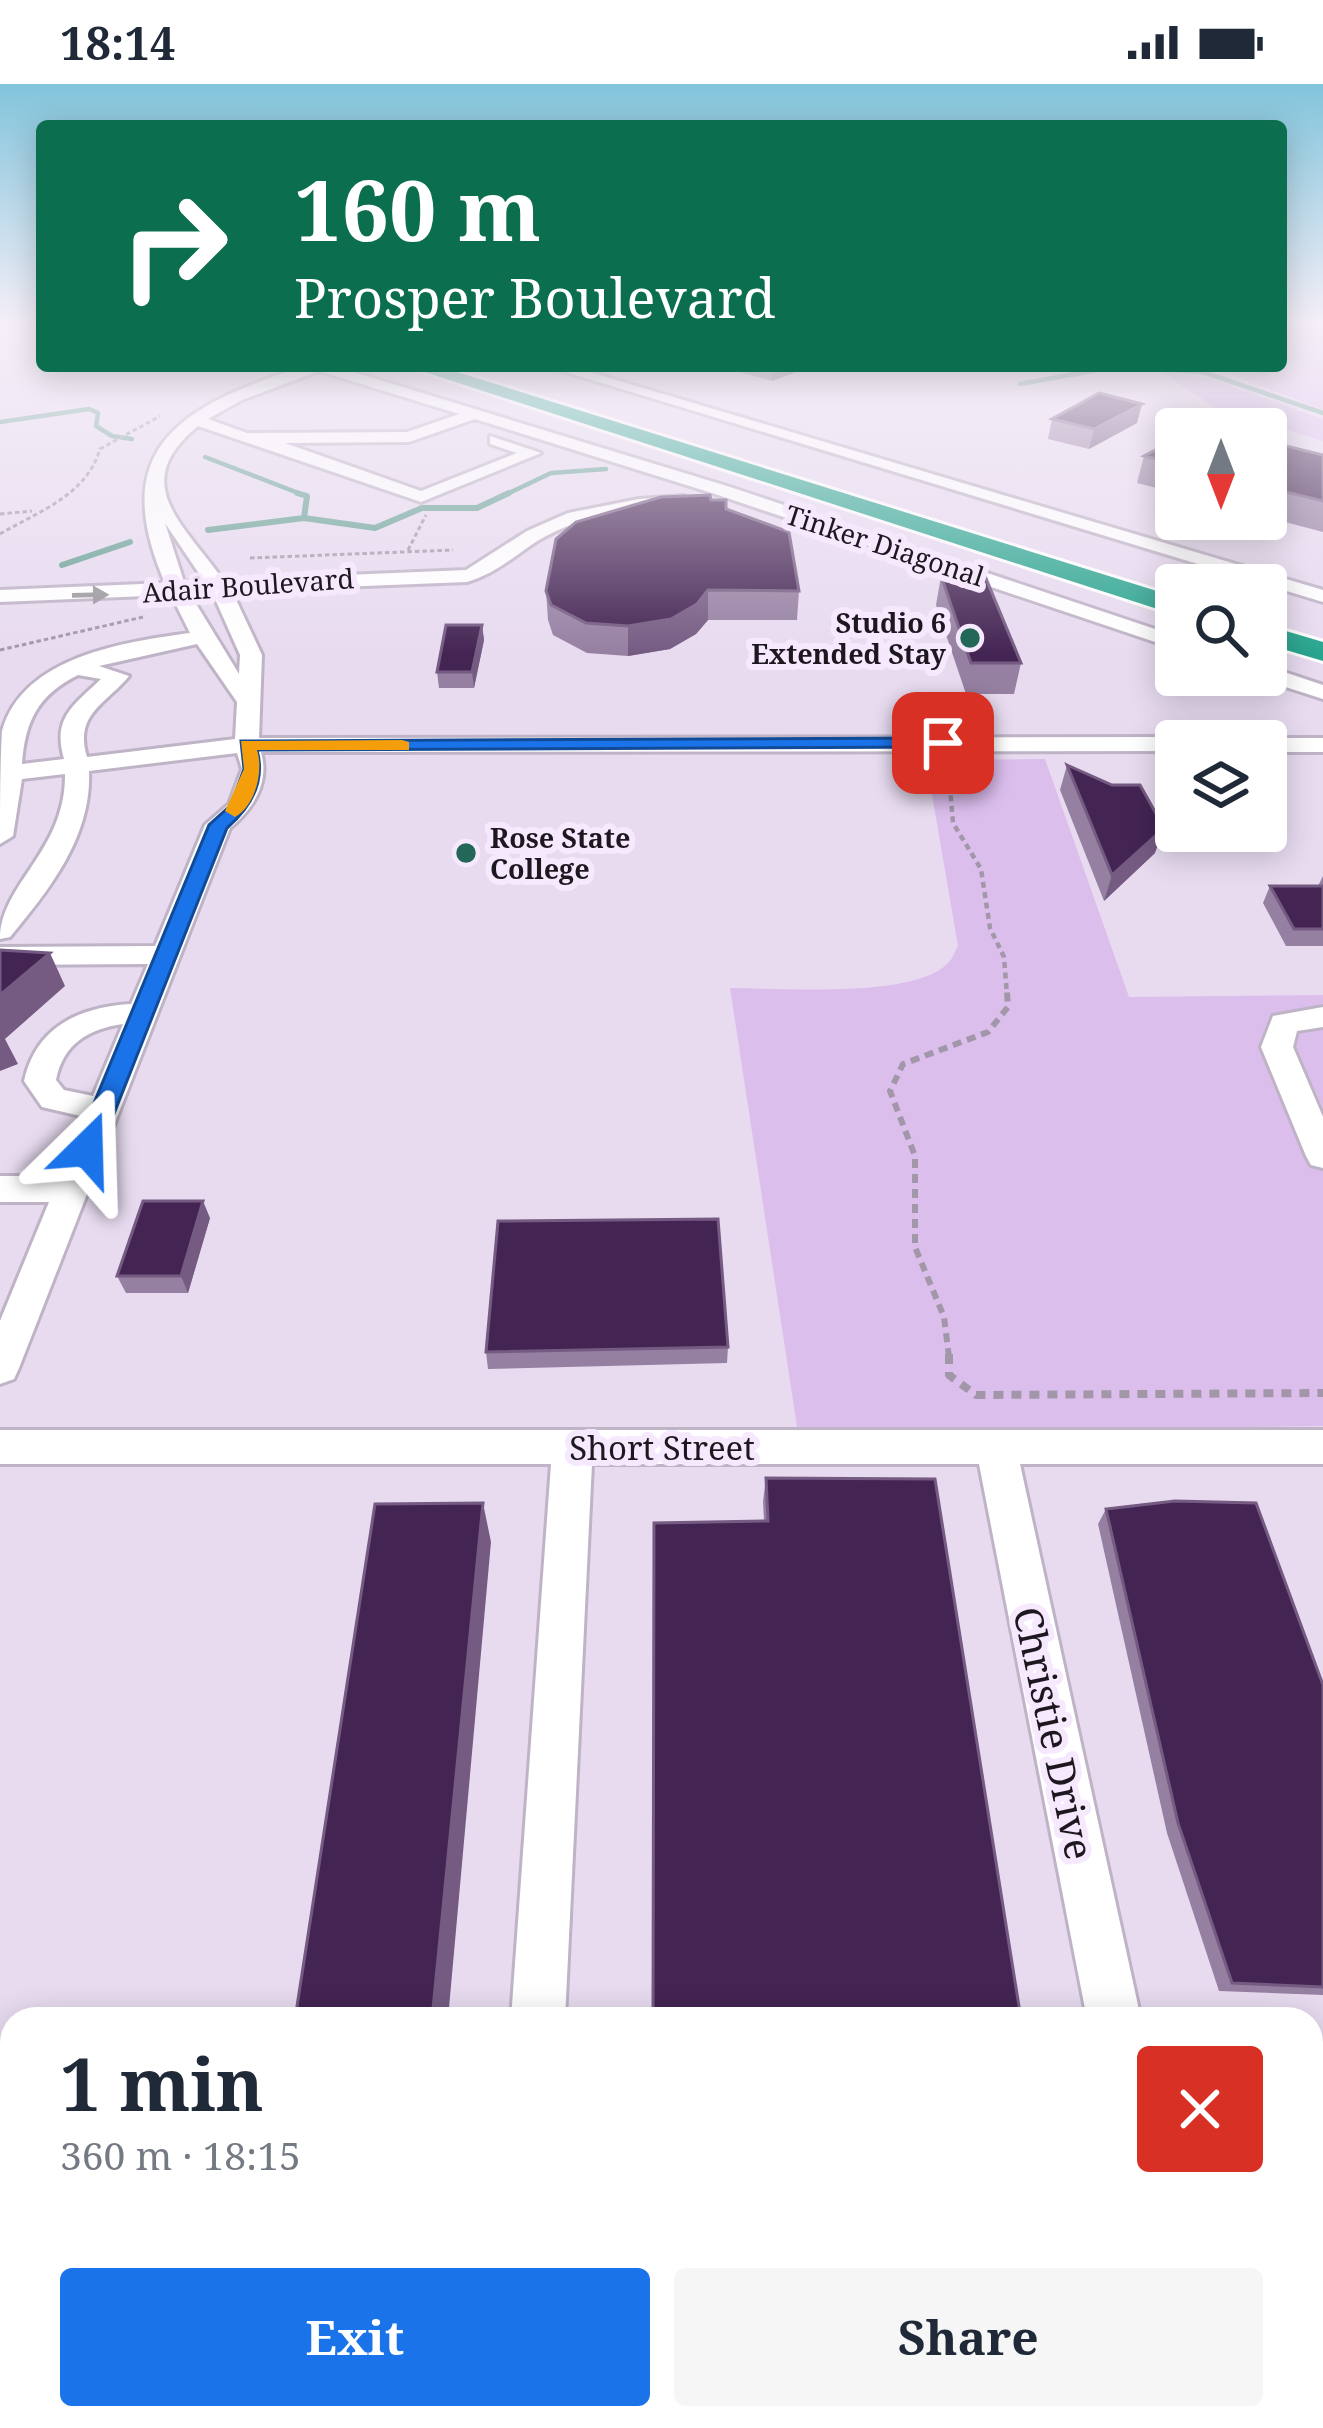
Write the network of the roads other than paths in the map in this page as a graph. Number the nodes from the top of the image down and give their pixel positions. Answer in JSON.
{"nodes":[{"id":1,"x":181,"y":434,"type":"edge"},
{"id":2,"x":244,"y":434,"type":"edge"},
{"id":3,"x":417,"y":434,"type":"edge"},
{"id":4,"x":477,"y":434,"type":"edge"},
{"id":5,"x":545,"y":434,"type":"edge"},
{"id":6,"x":592,"y":434,"type":"edge"},
{"id":7,"x":633,"y":434,"type":"edge"},
{"id":8,"x":686,"y":434,"type":"edge"},
{"id":9,"x":706,"y":434,"type":"edge"},
{"id":10,"x":777,"y":434,"type":"edge"},
{"id":11,"x":256,"y":438,"type":"junction"},
{"id":12,"x":739,"y":451,"type":"junction"},
{"id":13,"x":806,"y":489,"type":"junction"},
{"id":14,"x":721,"y":490,"type":"junction"},
{"id":15,"x":152,"y":492,"type":"junction"},
{"id":16,"x":0,"y":575,"type":"edge"},
{"id":17,"x":214,"y":578,"type":"junction"},
{"id":18,"x":1155,"y":579,"type":"edge"},
{"id":19,"x":175,"y":582,"type":"junction"},
{"id":20,"x":0,"y":596,"type":"edge"},
{"id":21,"x":1323,"y":596,"type":"edge"},
{"id":22,"x":1155,"y":599,"type":"edge"},
{"id":23,"x":1287,"y":619,"type":"edge"},
{"id":24,"x":1323,"y":630,"type":"edge"},
{"id":25,"x":1155,"y":636,"type":"edge"},
{"id":26,"x":205,"y":637,"type":"junction"},
{"id":27,"x":1287,"y":641,"type":"edge"},
{"id":28,"x":1323,"y":652,"type":"edge"},
{"id":29,"x":76,"y":668,"type":"junction"},
{"id":30,"x":1287,"y":680,"type":"edge"},
{"id":31,"x":1323,"y":692,"type":"edge"},
{"id":32,"x":246,"y":698,"type":"junction"},
{"id":33,"x":1155,"y":744,"type":"edge"},
{"id":34,"x":247,"y":745,"type":"junction"},
{"id":35,"x":1287,"y":745,"type":"edge"},
{"id":36,"x":1323,"y":745,"type":"edge"},
{"id":37,"x":80,"y":762,"type":"junction"},
{"id":38,"x":10,"y":773,"type":"junction"},
{"id":39,"x":0,"y":836,"type":"edge"},
{"id":40,"x":0,"y":931,"type":"edge"},
{"id":41,"x":164,"y":955,"type":"junction"},
{"id":42,"x":0,"y":956,"type":"edge"},
{"id":43,"x":141,"y":1013,"type":"junction"},
{"id":44,"x":1323,"y":1017,"type":"edge"},
{"id":45,"x":103,"y":1109,"type":"junction"},
{"id":46,"x":1323,"y":1156,"type":"edge"},
{"id":47,"x":0,"y":1189,"type":"edge"},
{"id":48,"x":72,"y":1189,"type":"junction"},
{"id":49,"x":0,"y":1369,"type":"edge"},
{"id":50,"x":0,"y":1447,"type":"edge"},
{"id":51,"x":573,"y":1447,"type":"junction"},
{"id":52,"x":996,"y":1447,"type":"junction"},
{"id":53,"x":1323,"y":1447,"type":"edge"},
{"id":54,"x":539,"y":2007,"type":"edge"},
{"id":55,"x":1112,"y":2007,"type":"edge"}],
"edges":[{"from":1,"to":15,"type":"street"},
{"from":2,"to":11,"type":"street"},
{"from":3,"to":11,"type":"street"},
{"from":4,"to":11,"type":"street"},
{"from":5,"to":14,"type":"street","name":"Tinker Diagonal"},
{"from":6,"to":13,"type":"highway"},
{"from":7,"to":13,"type":"highway","name":"Tinker Diagonal"},
{"from":8,"to":12,"type":"highway","name":"Tinker Diagonal"},
{"from":9,"to":12,"type":"highway"},
{"from":10,"to":21,"type":"street"},
{"from":12,"to":18,"type":"highway","name":"Tinker Diagonal"},
{"from":13,"to":22,"type":"highway","name":"Tinker Diagonal"},
{"from":14,"to":17,"type":"street","name":"Adair Boulevard"},
{"from":14,"to":25,"type":"street","name":"Tinker Diagonal"},
{"from":15,"to":17,"type":"street"},
{"from":15,"to":19,"type":"street"},
{"from":16,"to":19,"type":"street","name":"Adair Boulevard"},
{"from":17,"to":19,"type":"street","name":"Adair Boulevard"},
{"from":17,"to":32,"type":"street"},
{"from":20,"to":19,"type":"street","name":"Adair Boulevard","one_way":true},
{"from":19,"to":26,"type":"street"},
{"from":23,"to":24,"type":"highway"},
{"from":26,"to":29,"type":"street"},
{"from":26,"to":32,"type":"street"},
{"from":27,"to":28,"type":"highway"},
{"from":29,"to":37,"type":"street"},
{"from":29,"to":38,"type":"street"},
{"from":30,"to":31,"type":"street"},
{"from":32,"to":34,"type":"street"},
{"from":33,"to":34,"type":"street"},
{"from":34,"to":37,"type":"street"},
{"from":34,"to":41,"type":"street"},
{"from":35,"to":36,"type":"street"},
{"from":37,"to":38,"type":"street"},
{"from":37,"to":40,"type":"street"},
{"from":38,"to":39,"type":"street"},
{"from":41,"to":42,"type":"street"},
{"from":41,"to":43,"type":"street"},
{"from":43,"to":45,"type":"street"},
{"from":43,"to":45,"type":"street"},
{"from":44,"to":46,"type":"street"},
{"from":45,"to":48,"type":"street"},
{"from":47,"to":48,"type":"street"},
{"from":48,"to":49,"type":"street"},
{"from":50,"to":51,"type":"street","name":"Short Street"},
{"from":51,"to":52,"type":"street","name":"Short Street"},
{"from":51,"to":54,"type":"street"},
{"from":52,"to":53,"type":"street","name":"Short Street"},
{"from":52,"to":55,"type":"street","name":"Christie Drive"}]}
